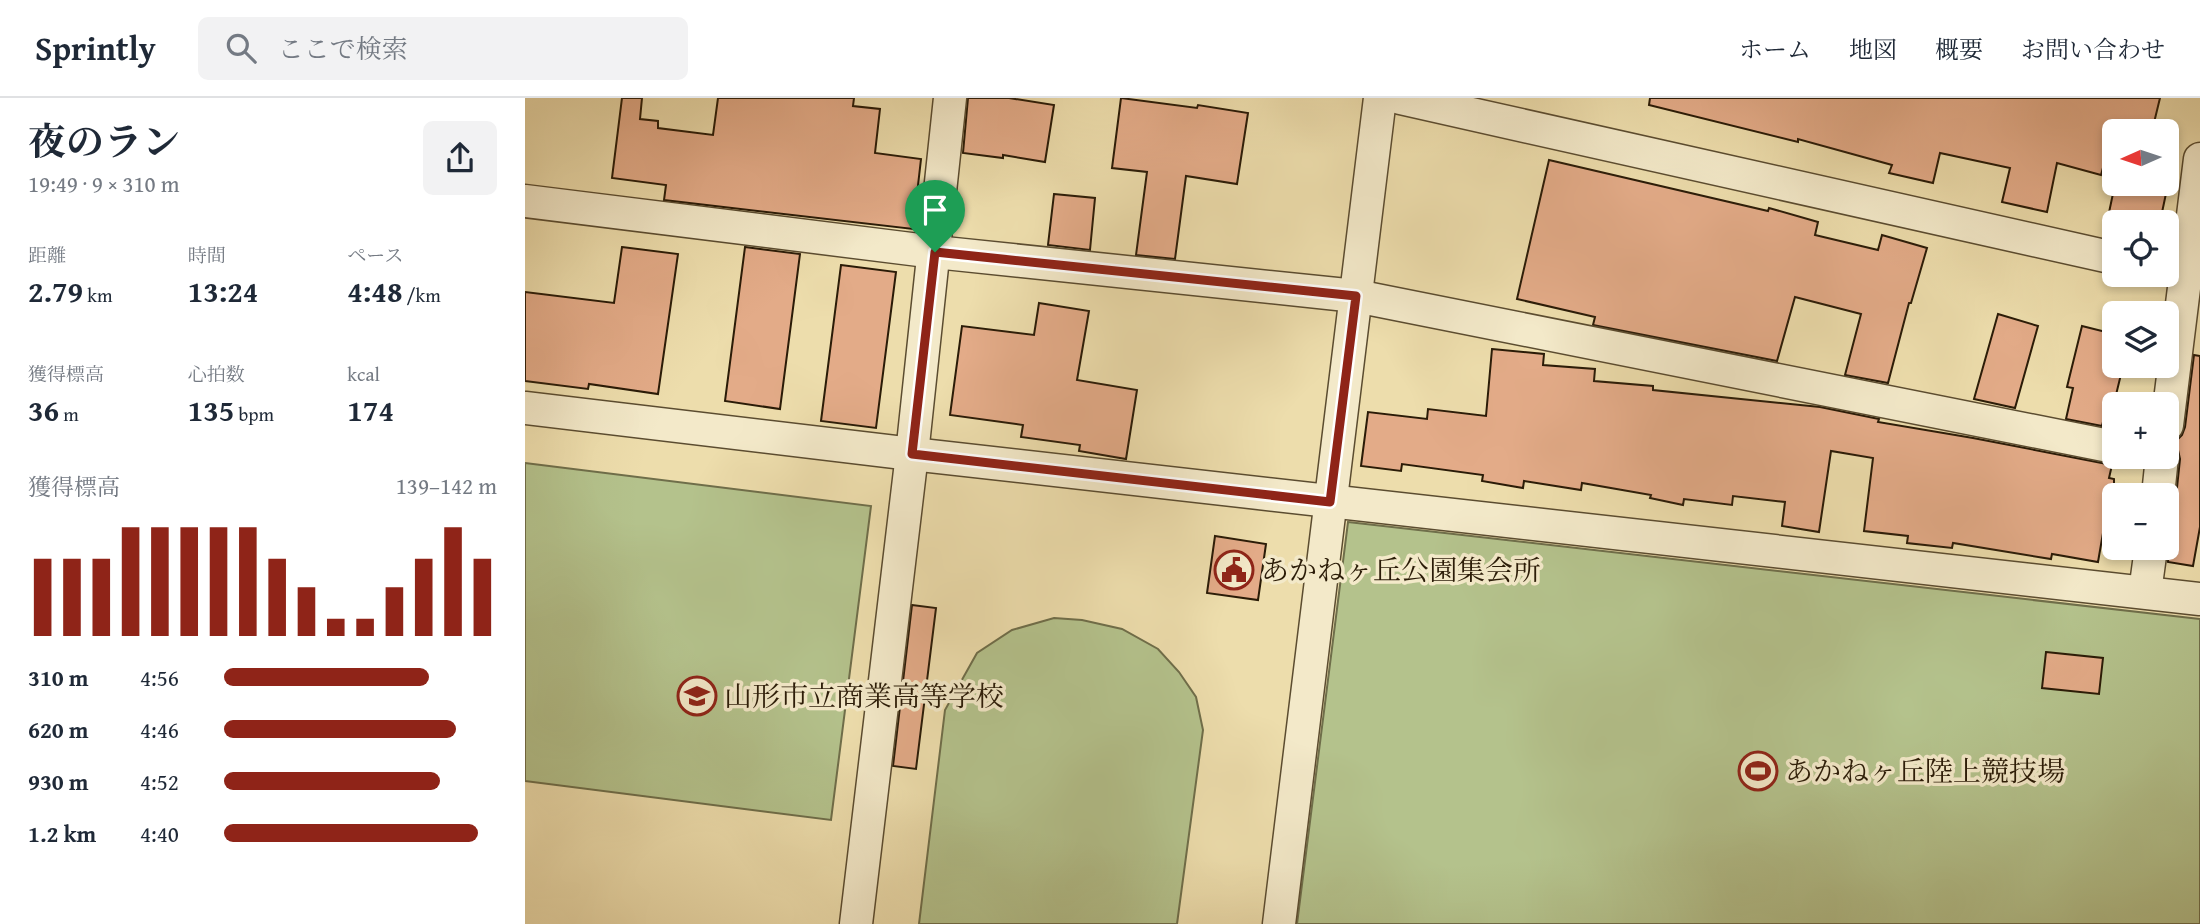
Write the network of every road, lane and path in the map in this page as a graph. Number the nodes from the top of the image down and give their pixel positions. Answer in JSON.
{"nodes":[{"id":1,"x":950,"y":98,"type":"edge"},
{"id":2,"x":1380,"y":98,"type":"edge"},
{"id":3,"x":1401,"y":98,"type":"edge"},
{"id":4,"x":2200,"y":159,"type":"edge"},
{"id":5,"x":525,"y":201,"type":"edge"},
{"id":6,"x":935,"y":252,"type":"junction"},
{"id":7,"x":2102,"y":255,"type":"edge"},
{"id":8,"x":2184,"y":273,"type":"edge"},
{"id":9,"x":1356,"y":296,"type":"junction"},
{"id":10,"x":2171,"y":392,"type":"edge"},
{"id":11,"x":525,"y":408,"type":"edge"},
{"id":12,"x":2102,"y":445,"type":"edge"},
{"id":13,"x":912,"y":454,"type":"junction"},
{"id":14,"x":1330,"y":502,"type":"junction"},
{"id":15,"x":2149,"y":560,"type":"edge"},
{"id":16,"x":2145,"y":593,"type":"junction"},
{"id":17,"x":2200,"y":599,"type":"edge"},
{"id":18,"x":856,"y":924,"type":"edge"},
{"id":19,"x":1279,"y":924,"type":"edge"}],
"edges":[{"from":1,"to":6,"type":"street"},
{"from":2,"to":9,"type":"street"},
{"from":3,"to":7,"type":"street"},
{"from":4,"to":8,"type":"street"},
{"from":5,"to":6,"type":"street"},
{"from":6,"to":9,"type":"street"},
{"from":6,"to":13,"type":"street"},
{"from":8,"to":10,"type":"street"},
{"from":9,"to":12,"type":"street"},
{"from":9,"to":14,"type":"street"},
{"from":11,"to":13,"type":"street"},
{"from":13,"to":14,"type":"street"},
{"from":13,"to":18,"type":"street"},
{"from":14,"to":16,"type":"street"},
{"from":14,"to":19,"type":"street"},
{"from":15,"to":16,"type":"street"},
{"from":16,"to":17,"type":"street"}]}
